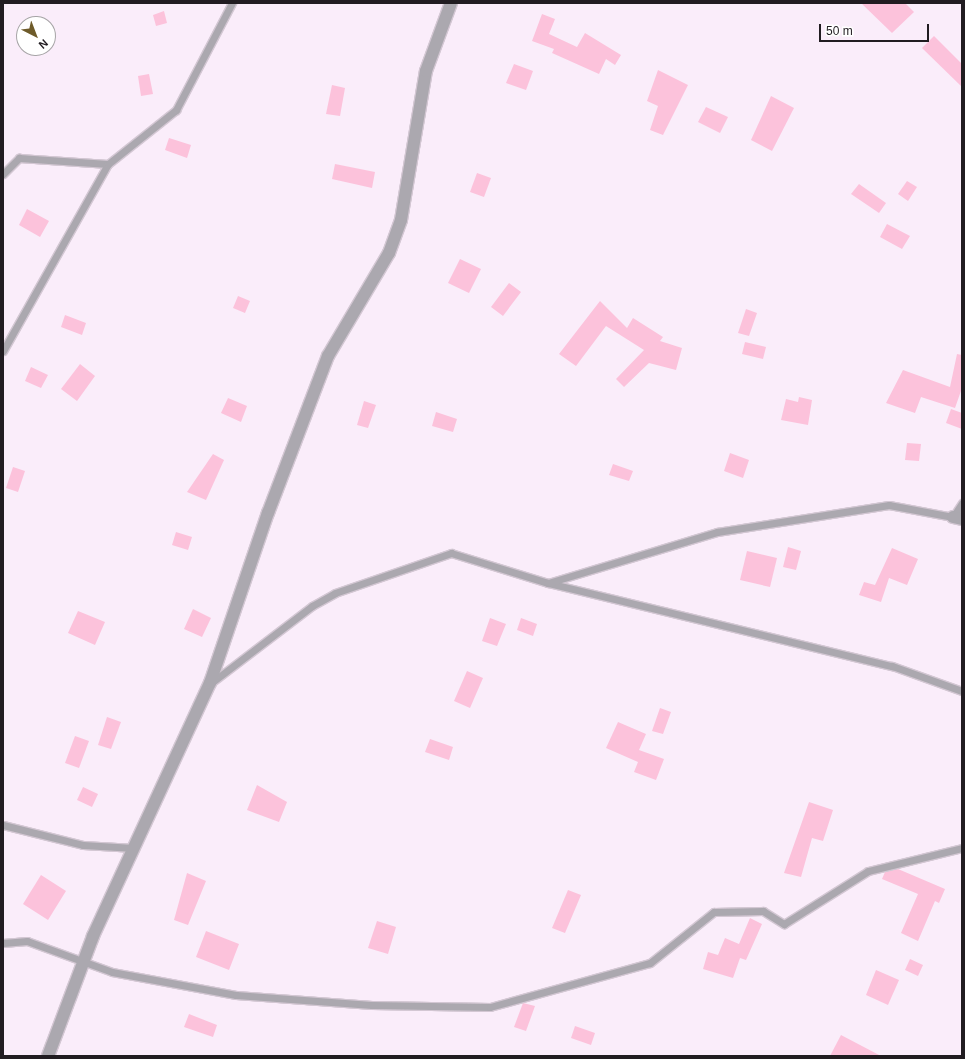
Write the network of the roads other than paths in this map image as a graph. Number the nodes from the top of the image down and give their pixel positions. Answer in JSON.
{"nodes":[{"id":1,"x":232,"y":3,"type":"edge"},
{"id":2,"x":451,"y":3,"type":"edge"},
{"id":3,"x":108,"y":164,"type":"junction"},
{"id":4,"x":3,"y":174,"type":"edge"},
{"id":5,"x":3,"y":351,"type":"edge"},
{"id":6,"x":962,"y":503,"type":"edge"},
{"id":7,"x":958,"y":518,"type":"edge"},
{"id":8,"x":548,"y":583,"type":"junction"},
{"id":9,"x":210,"y":683,"type":"junction"},
{"id":10,"x":962,"y":691,"type":"edge"},
{"id":11,"x":3,"y":825,"type":"edge"},
{"id":12,"x":134,"y":848,"type":"junction"},
{"id":13,"x":962,"y":848,"type":"edge"},
{"id":14,"x":3,"y":943,"type":"edge"},
{"id":15,"x":83,"y":963,"type":"junction"},
{"id":16,"x":48,"y":1056,"type":"edge"}],
"edges":[{"from":1,"to":3,"type":"lane"},
{"from":2,"to":9,"type":"street"},
{"from":3,"to":4,"type":"lane"},
{"from":3,"to":5,"type":"lane"},
{"from":6,"to":7,"type":"lane"},
{"from":7,"to":8,"type":"lane"},
{"from":8,"to":9,"type":"lane"},
{"from":8,"to":10,"type":"lane"},
{"from":9,"to":12,"type":"street"},
{"from":11,"to":12,"type":"lane"},
{"from":12,"to":15,"type":"street"},
{"from":13,"to":15,"type":"lane"},
{"from":14,"to":15,"type":"lane"},
{"from":15,"to":16,"type":"street"}]}
